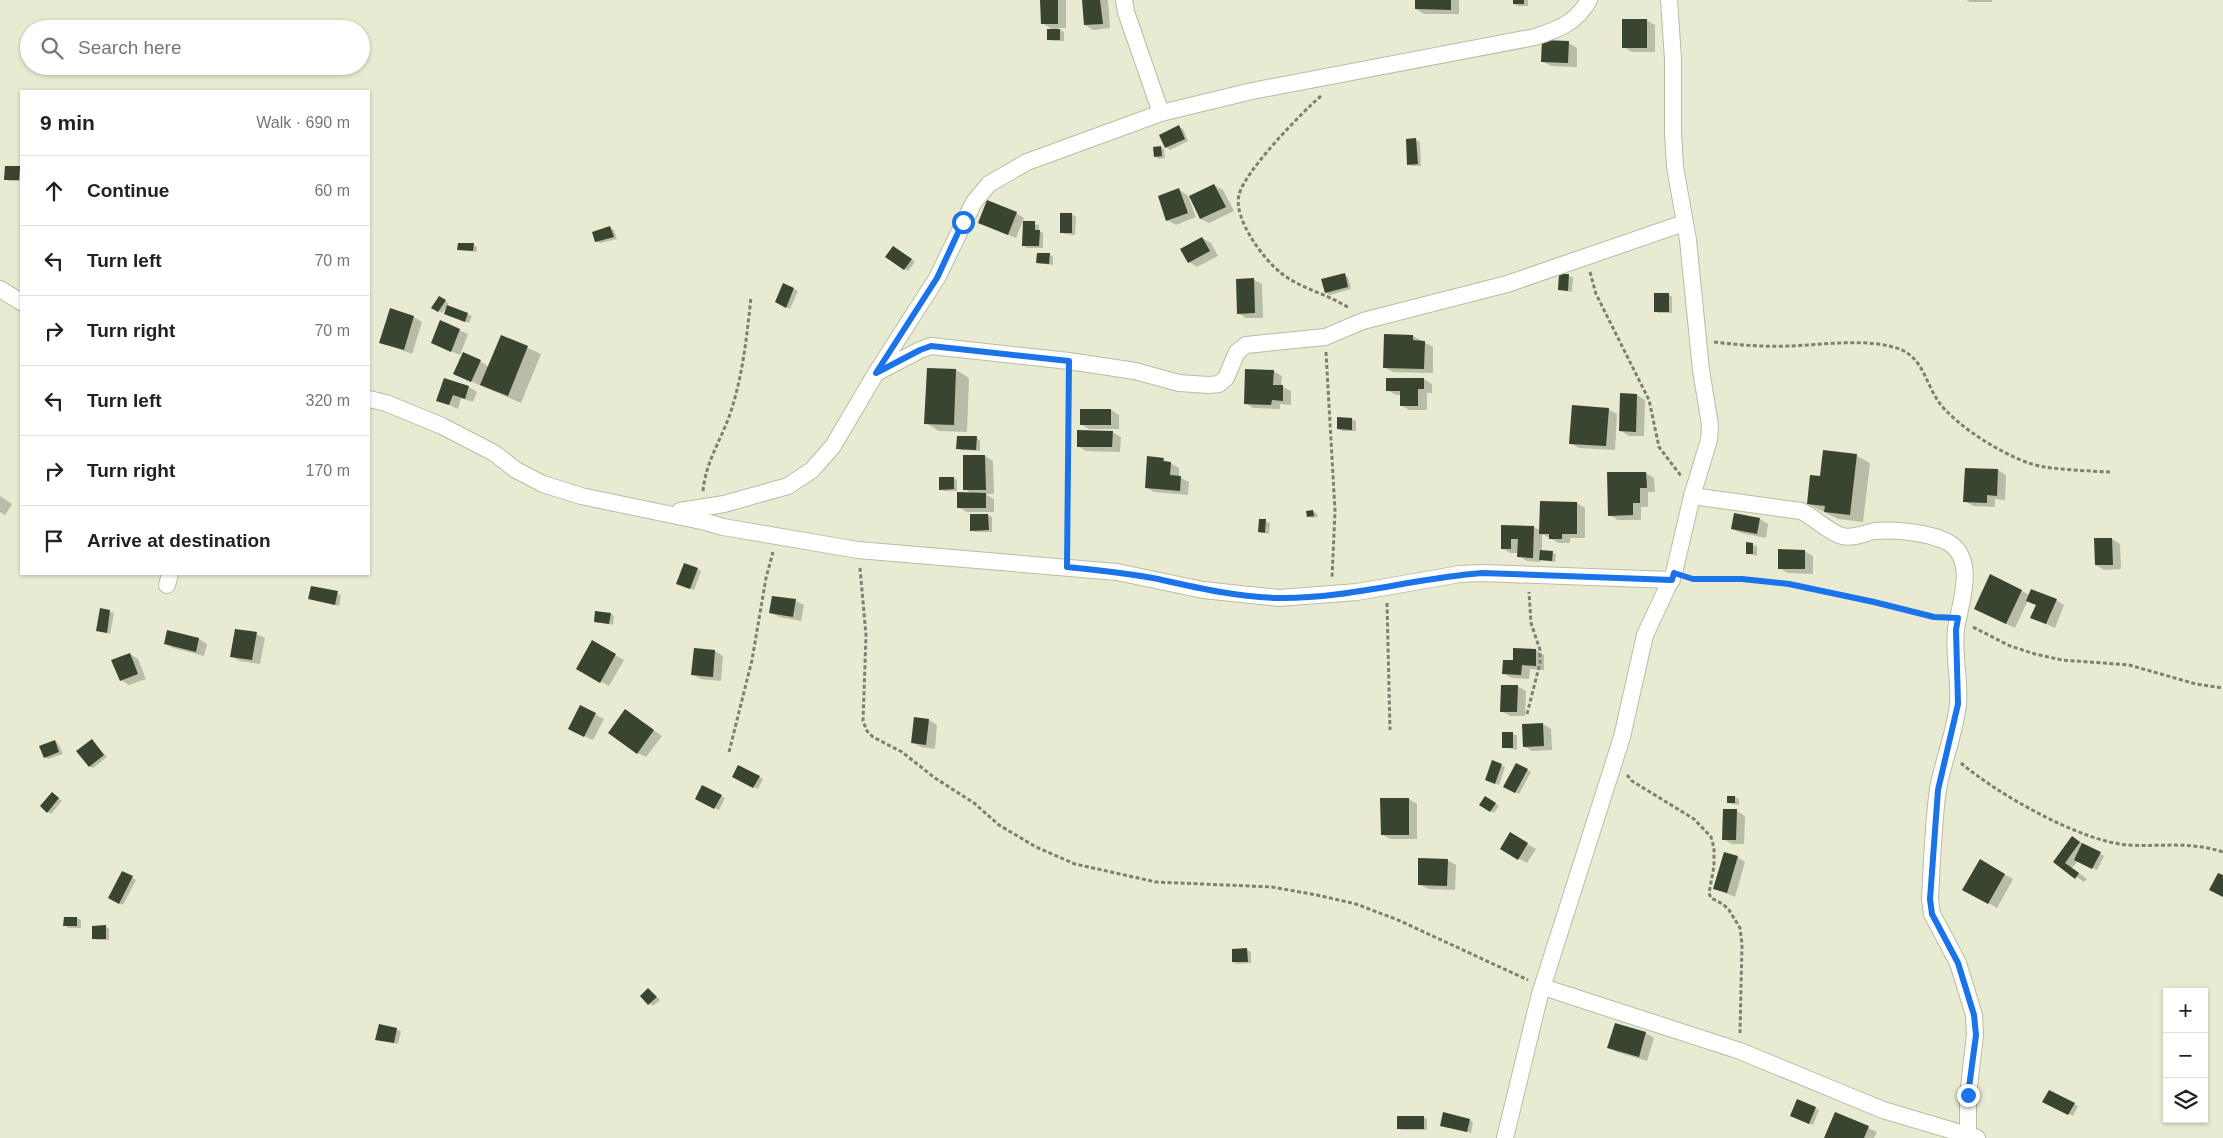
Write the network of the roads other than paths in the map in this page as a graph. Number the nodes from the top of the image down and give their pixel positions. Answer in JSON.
{"nodes":[{"id":1,"x":1124,"y":0,"type":"edge"},
{"id":2,"x":1589,"y":0,"type":"edge"},
{"id":3,"x":1669,"y":0,"type":"edge"},
{"id":4,"x":1161,"y":112,"type":"junction"},
{"id":5,"x":1684,"y":223,"type":"junction"},
{"id":6,"x":0,"y":289,"type":"edge"},
{"id":7,"x":20,"y":301,"type":"edge"},
{"id":8,"x":876,"y":373,"type":"junction"},
{"id":9,"x":370,"y":399,"type":"edge"},
{"id":10,"x":1692,"y":496,"type":"junction"},
{"id":11,"x":663,"y":512,"type":"junction"},
{"id":12,"x":1673,"y":576,"type":"junction"},
{"id":13,"x":1543,"y":987,"type":"junction"},
{"id":14,"x":1973,"y":1137,"type":"edge"},
{"id":15,"x":1505,"y":1138,"type":"edge"}],
"edges":[{"from":1,"to":4,"type":"street"},
{"from":2,"to":4,"type":"street"},
{"from":3,"to":5,"type":"street"},
{"from":4,"to":8,"type":"street"},
{"from":5,"to":8,"type":"street"},
{"from":5,"to":10,"type":"street"},
{"from":6,"to":7,"type":"street"},
{"from":8,"to":11,"type":"street"},
{"from":9,"to":11,"type":"street"},
{"from":10,"to":12,"type":"street"},
{"from":10,"to":14,"type":"street"},
{"from":11,"to":12,"type":"street"},
{"from":12,"to":13,"type":"street"},
{"from":13,"to":14,"type":"street"},
{"from":13,"to":15,"type":"street"}]}
